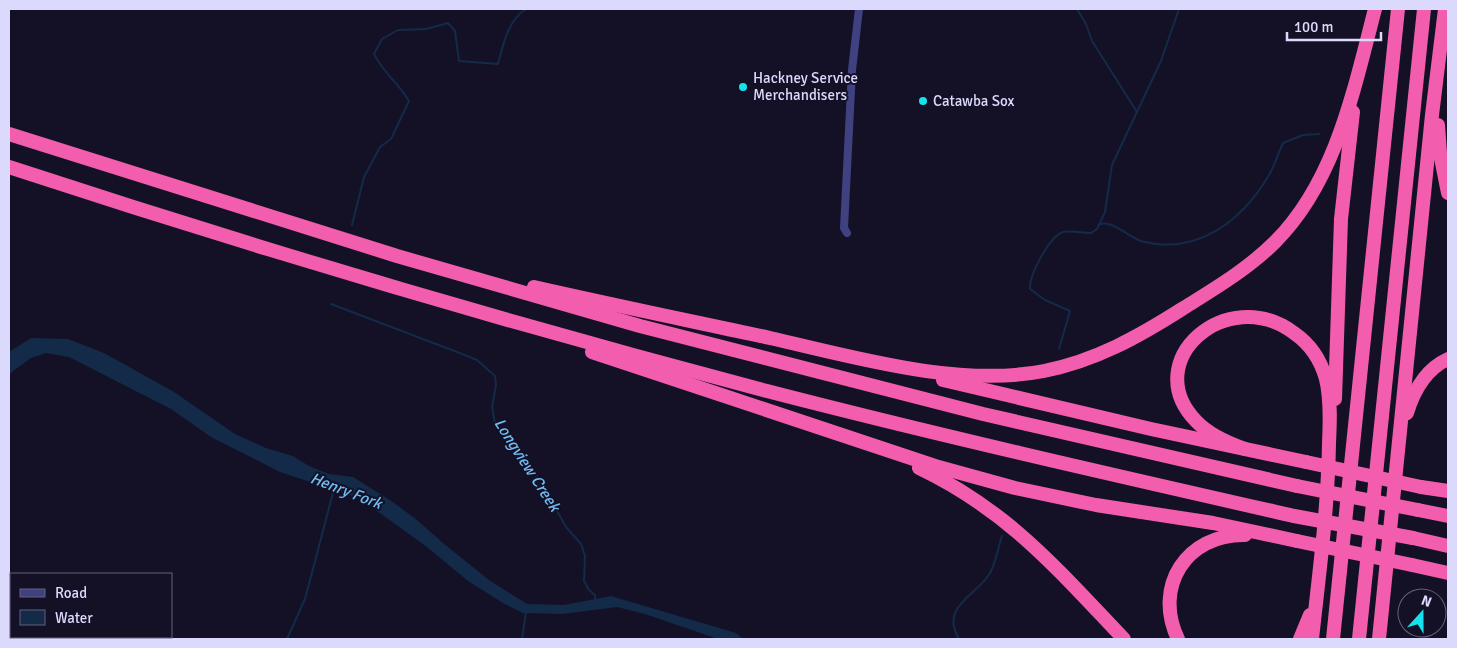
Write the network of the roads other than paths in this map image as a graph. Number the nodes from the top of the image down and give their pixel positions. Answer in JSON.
{"nodes":[{"id":1,"x":859,"y":9,"type":"edge"},
{"id":2,"x":1375,"y":9,"type":"edge"},
{"id":3,"x":1398,"y":9,"type":"edge"},
{"id":4,"x":1424,"y":9,"type":"edge"},
{"id":5,"x":1445,"y":9,"type":"edge"},
{"id":6,"x":1442,"y":38,"type":"junction"},
{"id":7,"x":1359,"y":69,"type":"junction"},
{"id":8,"x":9,"y":134,"type":"edge"},
{"id":9,"x":9,"y":167,"type":"edge"},
{"id":10,"x":1448,"y":193,"type":"edge"},
{"id":11,"x":847,"y":233,"type":"dead end"},
{"id":12,"x":330,"y":234,"type":"junction"},
{"id":13,"x":523,"y":324,"type":"junction"},
{"id":14,"x":1448,"y":358,"type":"edge"},
{"id":15,"x":872,"y":361,"type":"junction"},
{"id":16,"x":854,"y":440,"type":"junction"},
{"id":17,"x":1329,"y":447,"type":"junction"},
{"id":18,"x":1245,"y":449,"type":"junction"},
{"id":19,"x":1398,"y":455,"type":"junction"},
{"id":20,"x":1446,"y":492,"type":"edge"},
{"id":21,"x":1448,"y":516,"type":"edge"},
{"id":22,"x":1269,"y":534,"type":"junction"},
{"id":23,"x":1448,"y":546,"type":"edge"},
{"id":24,"x":1320,"y":561,"type":"junction"},
{"id":25,"x":1448,"y":572,"type":"edge"},
{"id":26,"x":1385,"y":586,"type":"junction"},
{"id":27,"x":1124,"y":639,"type":"edge"},
{"id":28,"x":1178,"y":639,"type":"edge"},
{"id":29,"x":1300,"y":639,"type":"edge"},
{"id":30,"x":1312,"y":639,"type":"edge"},
{"id":31,"x":1332,"y":639,"type":"edge"},
{"id":32,"x":1359,"y":639,"type":"edge"},
{"id":33,"x":1379,"y":639,"type":"edge"},
{"id":34,"x":1388,"y":639,"type":"edge"}],
"edges":[{"from":1,"to":11,"type":"street"},
{"from":2,"to":7,"type":"highway"},
{"from":3,"to":31,"type":"highway"},
{"from":4,"to":32,"type":"highway"},
{"from":5,"to":6,"type":"highway"},
{"from":6,"to":10,"type":"highway"},
{"from":6,"to":19,"type":"highway"},
{"from":7,"to":15,"type":"highway"},
{"from":7,"to":17,"type":"highway"},
{"from":8,"to":12,"type":"highway"},
{"from":9,"to":13,"type":"highway"},
{"from":12,"to":15,"type":"highway"},
{"from":12,"to":21,"type":"highway","bridge":true},
{"from":13,"to":16,"type":"highway"},
{"from":13,"to":23,"type":"highway","bridge":true},
{"from":14,"to":19,"type":"highway"},
{"from":15,"to":18,"type":"highway"},
{"from":16,"to":22,"type":"highway"},
{"from":16,"to":27,"type":"highway"},
{"from":17,"to":18,"type":"highway"},
{"from":17,"to":24,"type":"highway"},
{"from":18,"to":20,"type":"highway","bridge":true},
{"from":19,"to":26,"type":"highway"},
{"from":22,"to":25,"type":"highway","bridge":true},
{"from":22,"to":28,"type":"highway"},
{"from":24,"to":29,"type":"highway"},
{"from":24,"to":30,"type":"highway"},
{"from":26,"to":33,"type":"highway"},
{"from":26,"to":34,"type":"highway"}]}
